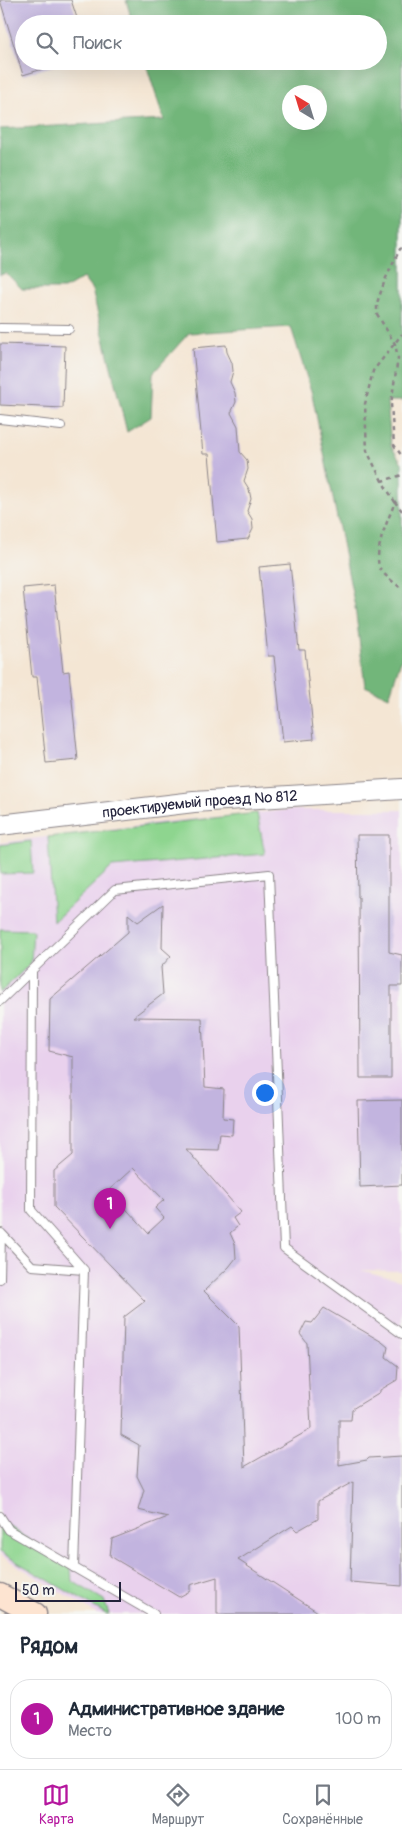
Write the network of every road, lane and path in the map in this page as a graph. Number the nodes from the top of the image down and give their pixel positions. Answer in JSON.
{"nodes":[{"id":1,"x":402,"y":248,"type":"edge"},
{"id":2,"x":0,"y":328,"type":"edge"},
{"id":3,"x":69,"y":329,"type":"dead end"},
{"id":4,"x":402,"y":334,"type":"edge"},
{"id":5,"x":395,"y":344,"type":"junction"},
{"id":6,"x":0,"y":419,"type":"edge"},
{"id":7,"x":61,"y":426,"type":"dead end"},
{"id":8,"x":402,"y":456,"type":"edge"},
{"id":9,"x":402,"y":474,"type":"edge"},
{"id":10,"x":382,"y":481,"type":"junction"},
{"id":11,"x":394,"y":502,"type":"junction"},
{"id":12,"x":402,"y":512,"type":"edge"},
{"id":13,"x":402,"y":588,"type":"edge"},
{"id":14,"x":402,"y":789,"type":"edge"},
{"id":15,"x":0,"y":825,"type":"edge"},
{"id":16,"x":32,"y":971,"type":"junction"},
{"id":17,"x":0,"y":1001,"type":"edge"},
{"id":18,"x":1,"y":1233,"type":"edge"},
{"id":19,"x":84,"y":1270,"type":"junction"},
{"id":20,"x":0,"y":1279,"type":"edge"},
{"id":21,"x":402,"y":1334,"type":"edge"},
{"id":22,"x":0,"y":1516,"type":"edge"},
{"id":23,"x":74,"y":1568,"type":"junction"},
{"id":24,"x":0,"y":1595,"type":"edge"},
{"id":25,"x":35,"y":1614,"type":"edge"},
{"id":26,"x":154,"y":1614,"type":"edge"}],
"edges":[{"from":1,"to":5,"type":"path"},
{"from":2,"to":3,"type":"lane"},
{"from":4,"to":5,"type":"path"},
{"from":5,"to":8,"type":"path"},
{"from":5,"to":10,"type":"path"},
{"from":6,"to":7,"type":"lane"},
{"from":9,"to":10,"type":"path"},
{"from":10,"to":11,"type":"path"},
{"from":11,"to":12,"type":"path"},
{"from":11,"to":13,"type":"path"},
{"from":14,"to":15,"type":"street","name":"проектируемый проезд № 812"},
{"from":16,"to":17,"type":"lane"},
{"from":16,"to":19,"type":"lane"},
{"from":16,"to":21,"type":"lane"},
{"from":18,"to":19,"type":"lane"},
{"from":18,"to":20,"type":"lane"},
{"from":19,"to":23,"type":"lane"},
{"from":22,"to":23,"type":"lane"},
{"from":23,"to":26,"type":"lane"},
{"from":24,"to":25,"type":"main road"}]}
